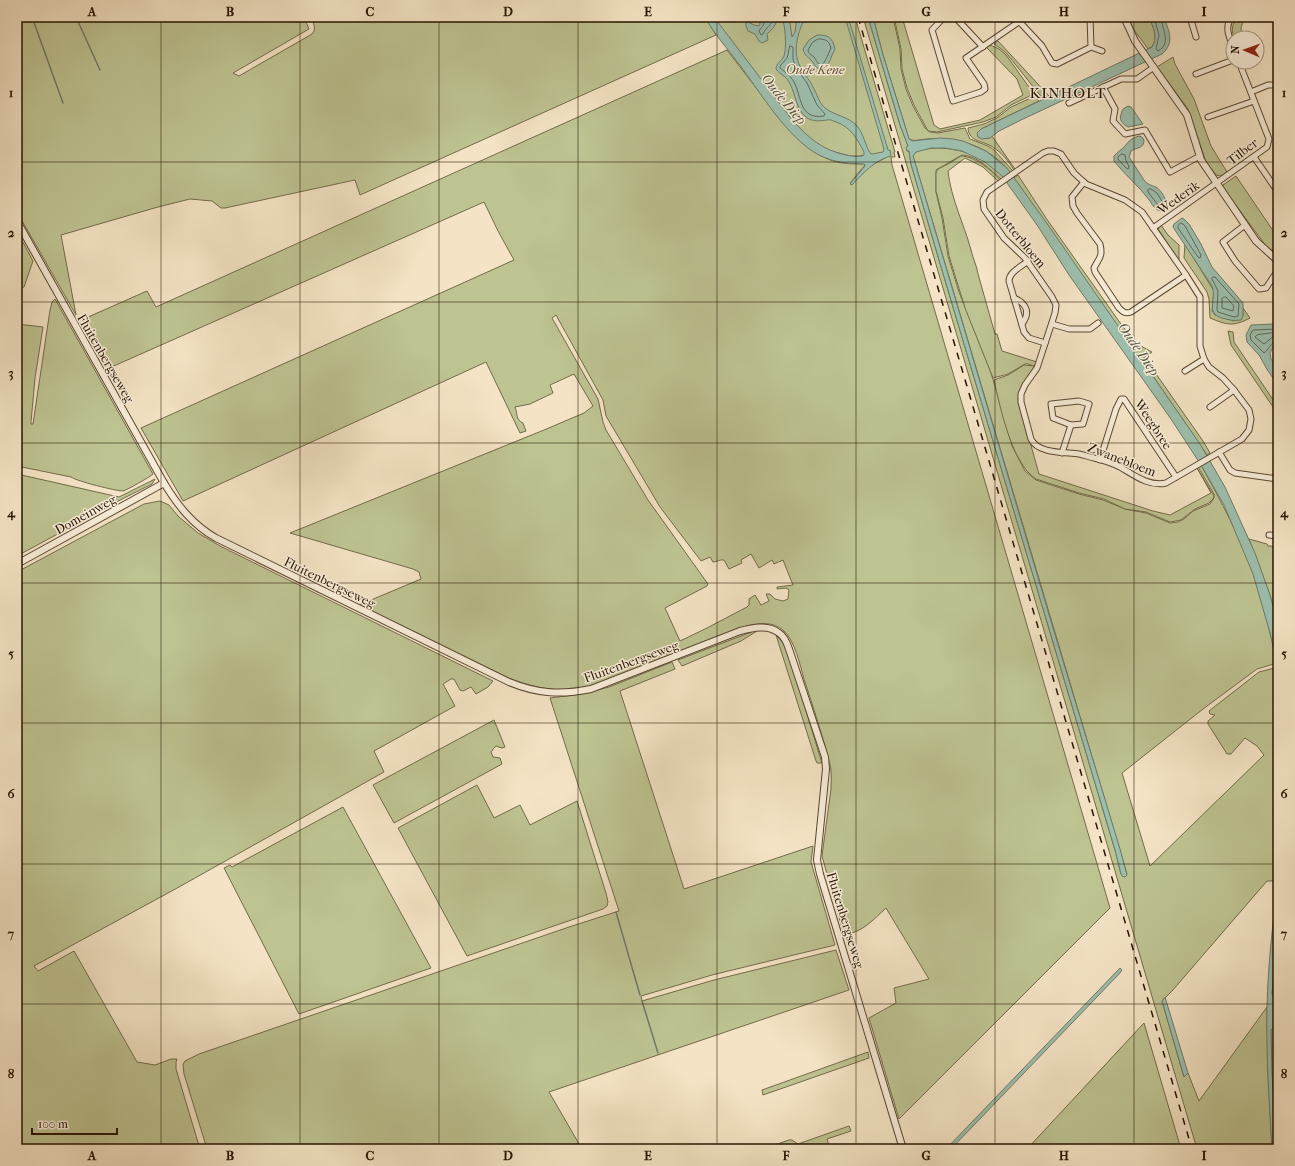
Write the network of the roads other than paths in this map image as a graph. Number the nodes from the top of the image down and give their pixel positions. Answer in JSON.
{"nodes":[{"id":1,"x":944,"y":17,"type":"edge"},
{"id":2,"x":955,"y":17,"type":"edge"},
{"id":3,"x":1015,"y":17,"type":"edge"},
{"id":4,"x":1026,"y":17,"type":"edge"},
{"id":5,"x":1090,"y":17,"type":"edge"},
{"id":6,"x":1124,"y":17,"type":"edge"},
{"id":7,"x":1190,"y":17,"type":"edge"},
{"id":8,"x":1232,"y":17,"type":"edge"},
{"id":9,"x":1019,"y":22,"type":"junction"},
{"id":10,"x":1228,"y":30,"type":"edge"},
{"id":11,"x":1196,"y":37,"type":"dead end"},
{"id":12,"x":983,"y":47,"type":"junction"},
{"id":13,"x":1091,"y":48,"type":"junction"},
{"id":14,"x":1102,"y":51,"type":"dead end"},
{"id":15,"x":1225,"y":63,"type":"edge"},
{"id":16,"x":1154,"y":67,"type":"junction"},
{"id":17,"x":1242,"y":70,"type":"edge"},
{"id":18,"x":1196,"y":74,"type":"dead end"},
{"id":19,"x":1278,"y":85,"type":"edge"},
{"id":20,"x":1104,"y":87,"type":"junction"},
{"id":21,"x":1251,"y":92,"type":"junction"},
{"id":22,"x":1254,"y":101,"type":"junction"},
{"id":23,"x":1069,"y":103,"type":"dead end"},
{"id":24,"x":1208,"y":117,"type":"dead end"},
{"id":25,"x":1200,"y":156,"type":"junction"},
{"id":26,"x":1254,"y":157,"type":"junction"},
{"id":27,"x":1084,"y":182,"type":"junction"},
{"id":28,"x":1216,"y":183,"type":"junction"},
{"id":29,"x":1278,"y":192,"type":"edge"},
{"id":30,"x":17,"y":221,"type":"edge"},
{"id":31,"x":1245,"y":225,"type":"junction"},
{"id":32,"x":1153,"y":228,"type":"junction"},
{"id":33,"x":1278,"y":261,"type":"edge"},
{"id":34,"x":1028,"y":262,"type":"junction"},
{"id":35,"x":1278,"y":270,"type":"edge"},
{"id":36,"x":1186,"y":276,"type":"junction"},
{"id":37,"x":1014,"y":298,"type":"junction"},
{"id":38,"x":1098,"y":323,"type":"dead end"},
{"id":39,"x":1022,"y":324,"type":"junction"},
{"id":40,"x":1052,"y":324,"type":"junction"},
{"id":41,"x":1045,"y":343,"type":"junction"},
{"id":42,"x":1204,"y":359,"type":"junction"},
{"id":43,"x":1037,"y":368,"type":"joint"},
{"id":44,"x":1185,"y":371,"type":"dead end"},
{"id":45,"x":1234,"y":390,"type":"junction"},
{"id":46,"x":1210,"y":407,"type":"dead end"},
{"id":47,"x":1071,"y":425,"type":"junction"},
{"id":48,"x":1219,"y":452,"type":"junction"},
{"id":49,"x":1062,"y":453,"type":"junction"},
{"id":50,"x":1100,"y":460,"type":"junction"},
{"id":51,"x":1176,"y":477,"type":"junction"},
{"id":52,"x":1278,"y":479,"type":"edge"},
{"id":53,"x":164,"y":483,"type":"junction"},
{"id":54,"x":1269,"y":535,"type":"dead end"},
{"id":55,"x":1278,"y":536,"type":"edge"},
{"id":56,"x":17,"y":564,"type":"edge"},
{"id":57,"x":903,"y":1149,"type":"edge"}],
"edges":[{"from":1,"to":12,"type":"street"},
{"from":2,"to":12,"type":"street"},
{"from":3,"to":9,"type":"street"},
{"from":4,"to":9,"type":"street"},
{"from":5,"to":13,"type":"street"},
{"from":6,"to":16,"type":"street"},
{"from":7,"to":11,"type":"street"},
{"from":8,"to":10,"type":"street"},
{"from":9,"to":12,"type":"street"},
{"from":9,"to":13,"type":"street"},
{"from":13,"to":14,"type":"street"},
{"from":15,"to":18,"type":"street"},
{"from":16,"to":20,"type":"street"},
{"from":16,"to":25,"type":"street"},
{"from":17,"to":21,"type":"street","name":"Tilber"},
{"from":19,"to":21,"type":"street"},
{"from":20,"to":23,"type":"street"},
{"from":20,"to":25,"type":"street"},
{"from":21,"to":22,"type":"street","name":"Tilber"},
{"from":22,"to":24,"type":"street"},
{"from":22,"to":26,"type":"street","name":"Tilber"},
{"from":25,"to":28,"type":"street"},
{"from":26,"to":28,"type":"street","name":"Tilber"},
{"from":26,"to":29,"type":"street"},
{"from":27,"to":32,"type":"street","name":"Dotterbloem"},
{"from":27,"to":34,"type":"street","name":"Dotterbloem"},
{"from":27,"to":36,"type":"street"},
{"from":28,"to":31,"type":"street"},
{"from":28,"to":32,"type":"street","name":"Wederik"},
{"from":30,"to":53,"type":"street","name":"Fluitenbergseweg"},
{"from":31,"to":33,"type":"street"},
{"from":31,"to":35,"type":"street"},
{"from":32,"to":36,"type":"street","name":"Dotterbloem"},
{"from":34,"to":37,"type":"street"},
{"from":34,"to":40,"type":"street","name":"Dotterbloem"},
{"from":36,"to":42,"type":"street"},
{"from":37,"to":39,"type":"street"},
{"from":37,"to":39,"type":"street"},
{"from":38,"to":40,"type":"street"},
{"from":39,"to":41,"type":"street"},
{"from":40,"to":41,"type":"street","name":"Dotterbloem"},
{"from":41,"to":43,"type":"street","name":"Dotterbloem"},
{"from":42,"to":44,"type":"street"},
{"from":42,"to":45,"type":"street","name":"Zwanebloem"},
{"from":43,"to":49,"type":"street","name":"Zwanebloem"},
{"from":45,"to":46,"type":"street"},
{"from":45,"to":48,"type":"street","name":"Zwanebloem"},
{"from":47,"to":47,"type":"street"},
{"from":47,"to":49,"type":"street"},
{"from":48,"to":51,"type":"street","name":"Zwanebloem"},
{"from":48,"to":52,"type":"street"},
{"from":49,"to":50,"type":"street","name":"Zwanebloem"},
{"from":50,"to":51,"type":"street","name":"Zwanebloem"},
{"from":50,"to":51,"type":"street","name":"Weegbree"},
{"from":53,"to":56,"type":"street","name":"Domeinweg"},
{"from":53,"to":57,"type":"street","name":"Fluitenbergseweg"},
{"from":54,"to":55,"type":"street"}]}
